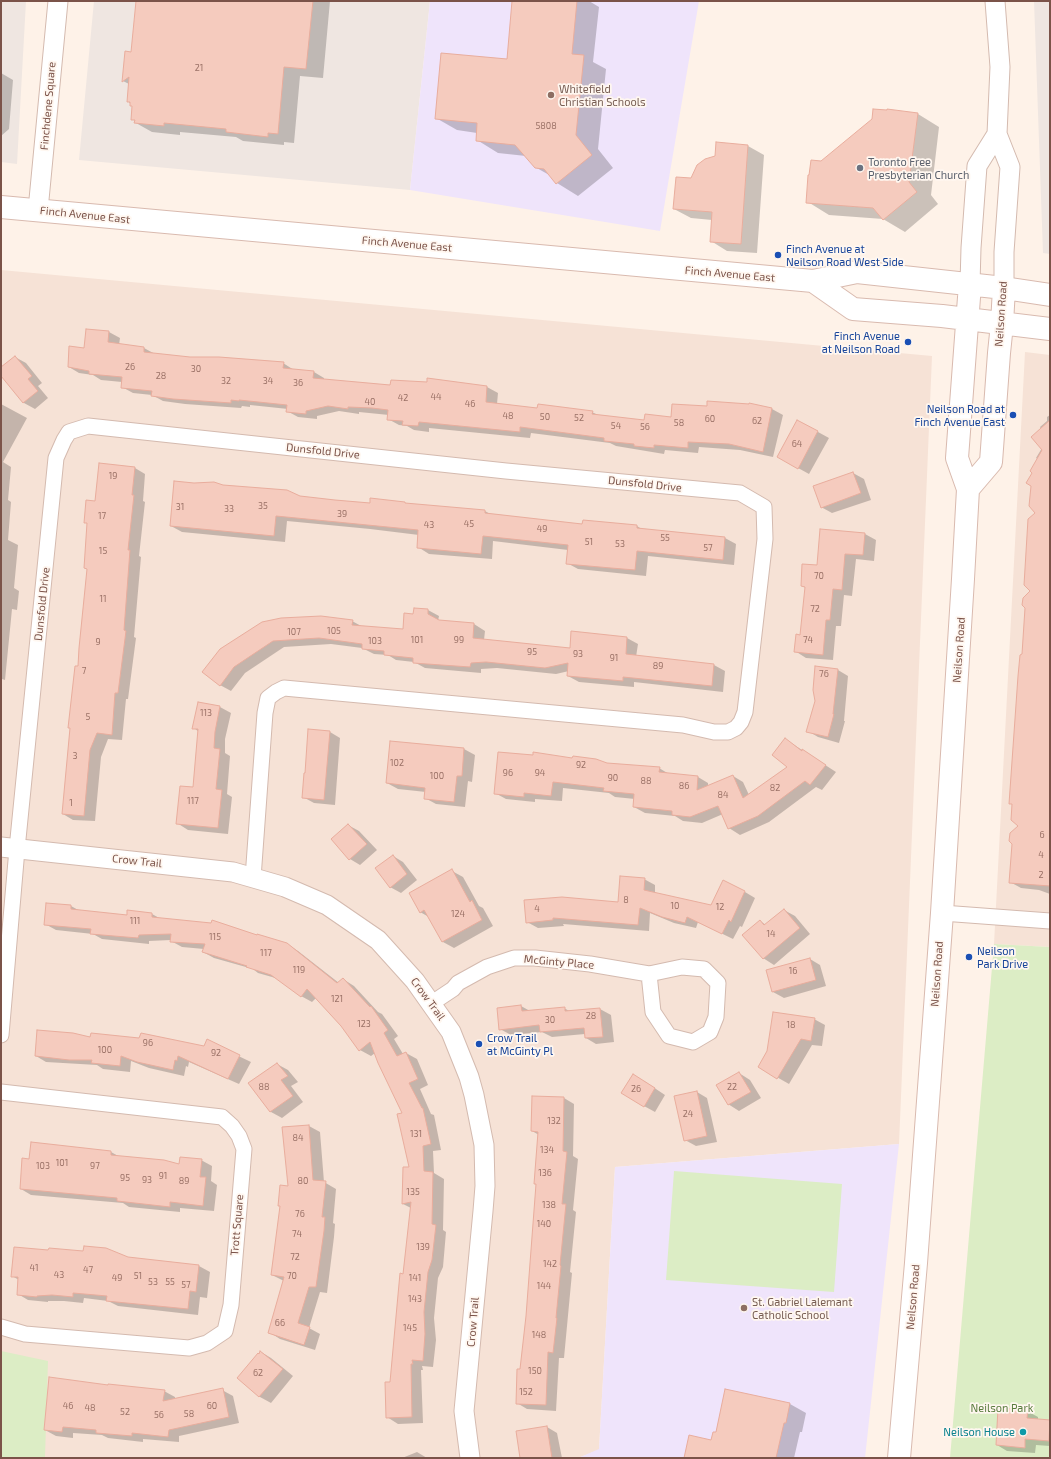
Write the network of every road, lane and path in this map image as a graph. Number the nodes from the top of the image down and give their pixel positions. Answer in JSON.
{"nodes":[{"id":1,"x":58,"y":1,"type":"edge"},
{"id":2,"x":995,"y":1,"type":"edge"},
{"id":3,"x":997,"y":134,"type":"junction"},
{"id":4,"x":1,"y":207,"type":"edge"},
{"id":5,"x":38,"y":210,"type":"junction"},
{"id":6,"x":813,"y":281,"type":"junction"},
{"id":7,"x":970,"y":284,"type":"junction"},
{"id":8,"x":1004,"y":288,"type":"junction"},
{"id":9,"x":1050,"y":295,"type":"edge"},
{"id":10,"x":968,"y":320,"type":"junction"},
{"id":11,"x":1002,"y":324,"type":"junction"},
{"id":12,"x":1050,"y":329,"type":"edge"},
{"id":13,"x":968,"y":489,"type":"junction"},
{"id":14,"x":9,"y":848,"type":"edge"},
{"id":15,"x":253,"y":878,"type":"junction"},
{"id":16,"x":942,"y":912,"type":"junction"},
{"id":17,"x":1050,"y":921,"type":"edge"},
{"id":18,"x":650,"y":974,"type":"junction"},
{"id":19,"x":432,"y":1003,"type":"junction"},
{"id":20,"x":1,"y":1035,"type":"edge"},
{"id":21,"x":1,"y":1092,"type":"edge"},
{"id":22,"x":1,"y":1327,"type":"edge"},
{"id":23,"x":470,"y":1458,"type":"edge"},
{"id":24,"x":899,"y":1458,"type":"edge"}],
"edges":[{"from":1,"to":5,"type":"street","name":"Finchdene Square"},
{"from":2,"to":3,"type":"street","name":"Neilson Road"},
{"from":3,"to":7,"type":"street","name":"Neilson Road"},
{"from":3,"to":8,"type":"street","name":"Neilson Road"},
{"from":4,"to":5,"type":"main road","name":"Finch Avenue East"},
{"from":5,"to":6,"type":"main road","name":"Finch Avenue East"},
{"from":6,"to":7,"type":"main road","name":"Finch Avenue East"},
{"from":6,"to":10,"type":"main road"},
{"from":7,"to":8,"type":"main road","name":"Finch Avenue East"},
{"from":7,"to":10,"type":"main road","name":"Neilson Road"},
{"from":8,"to":9,"type":"main road","name":"Finch Avenue East"},
{"from":8,"to":11,"type":"main road","name":"Neilson Road"},
{"from":10,"to":11,"type":"main road"},
{"from":10,"to":13,"type":"main road","name":"Neilson Road"},
{"from":11,"to":12,"type":"main road"},
{"from":11,"to":13,"type":"main road","name":"Neilson Road"},
{"from":13,"to":16,"type":"main road","name":"Neilson Road"},
{"from":14,"to":15,"type":"street","name":"Crow Trail"},
{"from":14,"to":15,"type":"street","name":"Dunsfold Drive"},
{"from":14,"to":20,"type":"street"},
{"from":15,"to":19,"type":"street","name":"Crow Trail"},
{"from":16,"to":17,"type":"street"},
{"from":16,"to":24,"type":"main road","name":"Neilson Road"},
{"from":18,"to":18,"type":"street","name":"McGinty Place"},
{"from":18,"to":19,"type":"street","name":"McGinty Place"},
{"from":19,"to":23,"type":"street","name":"Crow Trail"},
{"from":21,"to":22,"type":"street","name":"Trott Square"}]}
